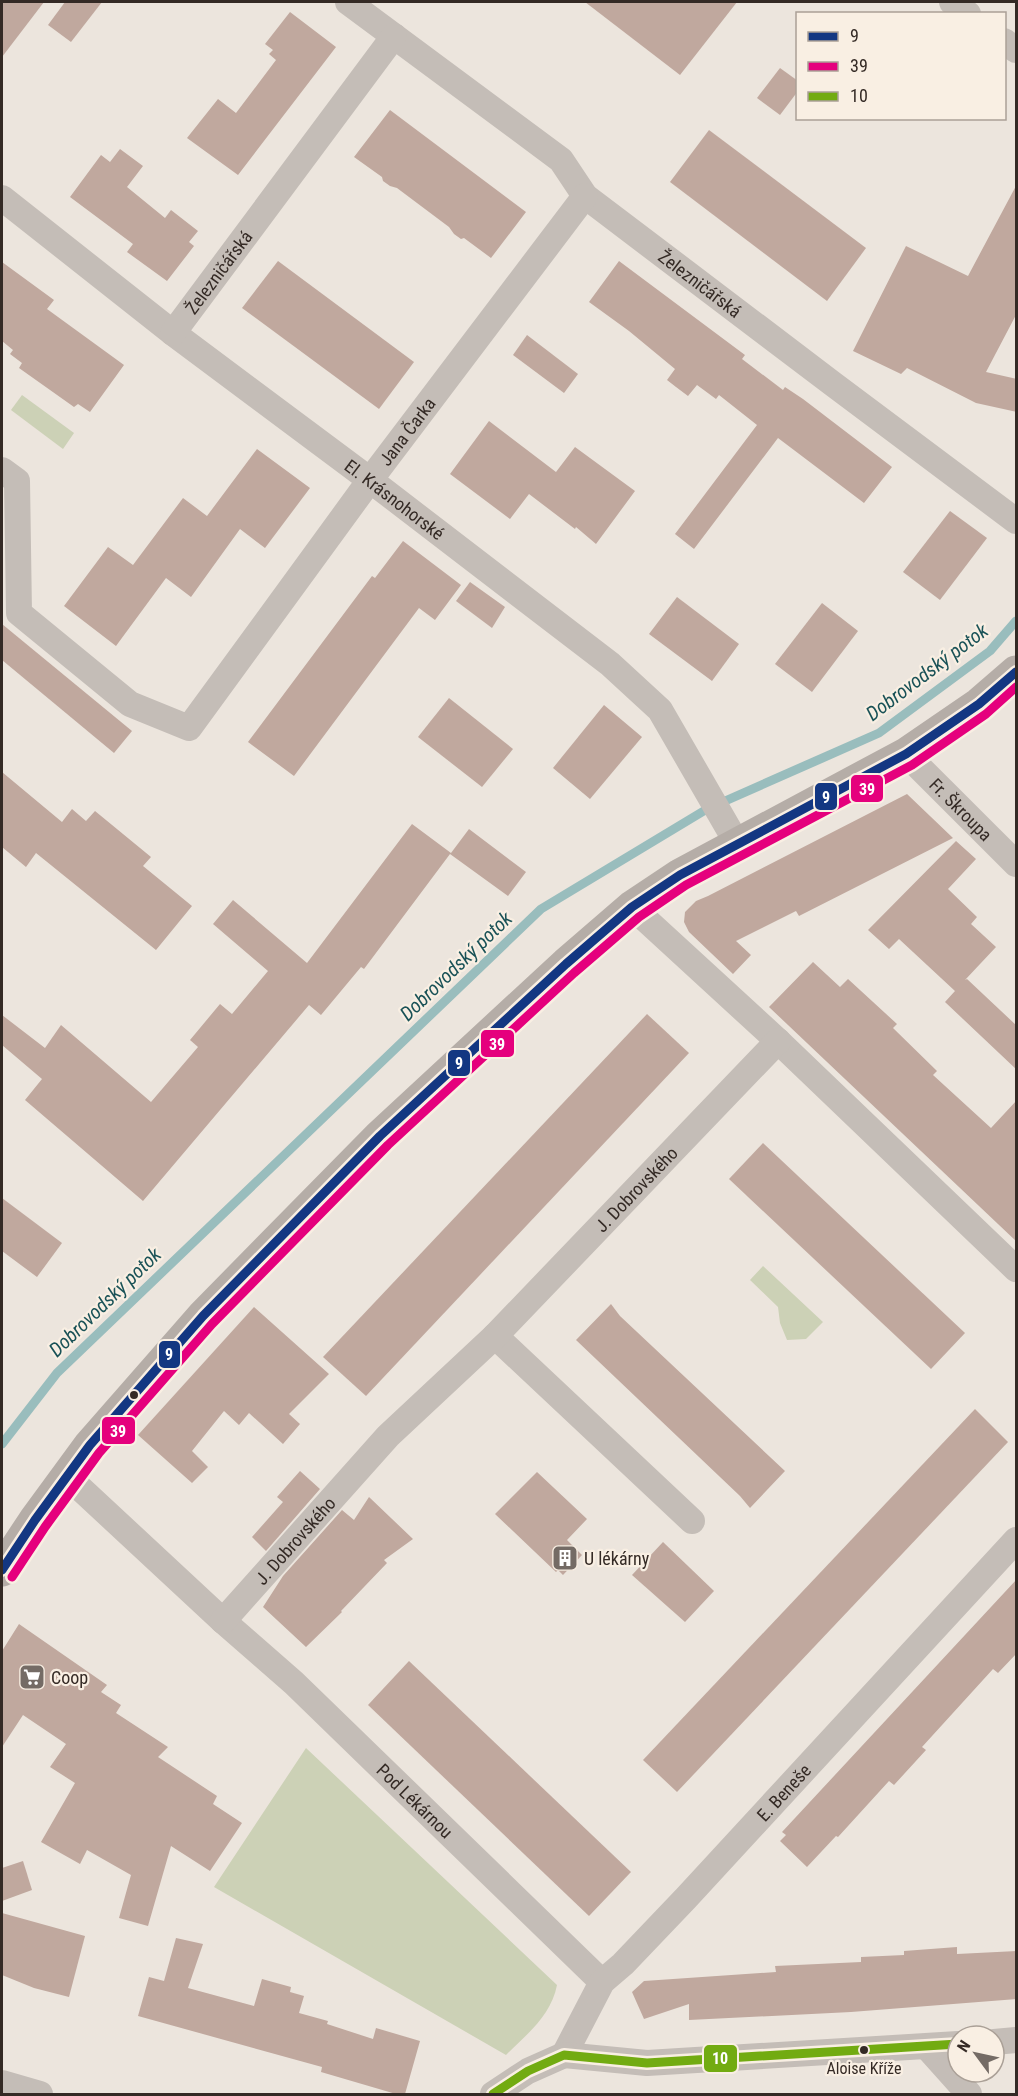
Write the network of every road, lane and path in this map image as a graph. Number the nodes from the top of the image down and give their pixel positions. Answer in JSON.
{"nodes":[{"id":1,"x":348,"y":2,"type":"edge"},
{"id":2,"x":952,"y":2,"type":"edge"},
{"id":3,"x":965,"y":12,"type":"edge"},
{"id":4,"x":394,"y":36,"type":"junction"},
{"id":5,"x":585,"y":195,"type":"junction"},
{"id":6,"x":2,"y":198,"type":"edge"},
{"id":7,"x":173,"y":333,"type":"junction"},
{"id":8,"x":2,"y":470,"type":"edge"},
{"id":9,"x":370,"y":480,"type":"junction"},
{"id":10,"x":1017,"y":521,"type":"edge"},
{"id":11,"x":1017,"y":672,"type":"edge"},
{"id":12,"x":906,"y":754,"type":"junction"},
{"id":13,"x":731,"y":833,"type":"junction"},
{"id":14,"x":1017,"y":864,"type":"edge"},
{"id":15,"x":632,"y":907,"type":"junction"},
{"id":16,"x":778,"y":1041,"type":"junction"},
{"id":17,"x":1017,"y":1269,"type":"edge"},
{"id":18,"x":495,"y":1336,"type":"junction"},
{"id":19,"x":67,"y":1476,"type":"junction"},
{"id":20,"x":692,"y":1521,"type":"dead end"},
{"id":21,"x":1017,"y":1540,"type":"edge"},
{"id":22,"x":2,"y":1570,"type":"edge"},
{"id":23,"x":223,"y":1621,"type":"junction"},
{"id":24,"x":602,"y":1982,"type":"junction"},
{"id":25,"x":946,"y":2045,"type":"edge"},
{"id":26,"x":927,"y":2047,"type":"junction"},
{"id":27,"x":564,"y":2055,"type":"junction"},
{"id":28,"x":2,"y":2083,"type":"edge"},
{"id":29,"x":40,"y":2094,"type":"edge"},
{"id":30,"x":493,"y":2094,"type":"edge"},
{"id":31,"x":969,"y":2094,"type":"edge"}],
"edges":[{"from":1,"to":4,"type":"street","name":"Železničářská"},
{"from":2,"to":3,"type":"street"},
{"from":4,"to":5,"type":"street","name":"Železničářská"},
{"from":4,"to":7,"type":"street","name":"Železničářská"},
{"from":5,"to":9,"type":"street","name":"Jana Čarka"},
{"from":5,"to":10,"type":"street","name":"Železničářská"},
{"from":6,"to":7,"type":"street","name":"El. Krásnohorské"},
{"from":7,"to":9,"type":"street","name":"El. Krásnohorské"},
{"from":8,"to":9,"type":"street","name":"Jana Čarka"},
{"from":9,"to":13,"type":"street","name":"El. Krásnohorské"},
{"from":11,"to":12,"type":"main road"},
{"from":12,"to":13,"type":"main road"},
{"from":12,"to":14,"type":"street","name":"Fr. Škroupa"},
{"from":13,"to":15,"type":"main road"},
{"from":15,"to":16,"type":"street"},
{"from":15,"to":19,"type":"main road"},
{"from":16,"to":17,"type":"street"},
{"from":16,"to":18,"type":"street","name":"J. Dobrovského"},
{"from":18,"to":20,"type":"street"},
{"from":18,"to":23,"type":"street","name":"J. Dobrovského"},
{"from":19,"to":22,"type":"main road"},
{"from":19,"to":23,"type":"street","name":"Pod Lékárnou"},
{"from":21,"to":24,"type":"street","name":"E. Beneše"},
{"from":23,"to":24,"type":"street","name":"Pod Lékárnou"},
{"from":24,"to":27,"type":"street","name":"E. Beneše"},
{"from":25,"to":26,"type":"street"},
{"from":26,"to":27,"type":"street"},
{"from":26,"to":31,"type":"street"},
{"from":27,"to":30,"type":"street"},
{"from":28,"to":29,"type":"street"}]}
